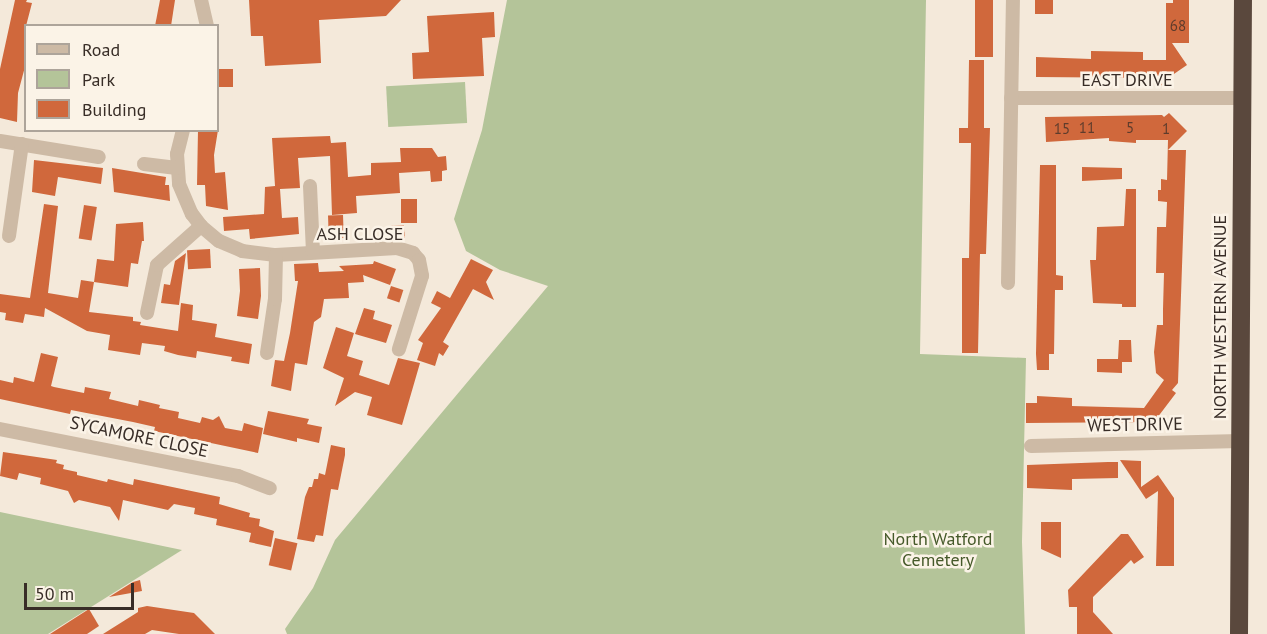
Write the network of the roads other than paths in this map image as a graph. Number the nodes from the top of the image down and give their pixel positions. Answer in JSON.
{"nodes":[{"id":1,"x":201,"y":0,"type":"edge"},
{"id":2,"x":1013,"y":0,"type":"edge"},
{"id":3,"x":1243,"y":0,"type":"edge"},
{"id":4,"x":207,"y":24,"type":"edge"},
{"id":5,"x":1011,"y":98,"type":"junction"},
{"id":6,"x":1242,"y":98,"type":"junction"},
{"id":7,"x":183,"y":132,"type":"edge"},
{"id":8,"x":0,"y":141,"type":"edge"},
{"id":9,"x":22,"y":144,"type":"junction"},
{"id":10,"x":99,"y":157,"type":"dead end"},
{"id":11,"x":144,"y":164,"type":"dead end"},
{"id":12,"x":177,"y":168,"type":"junction"},
{"id":13,"x":310,"y":186,"type":"dead end"},
{"id":14,"x":201,"y":226,"type":"junction"},
{"id":15,"x":9,"y":236,"type":"dead end"},
{"id":16,"x":313,"y":252,"type":"junction"},
{"id":17,"x":276,"y":255,"type":"junction"},
{"id":18,"x":1008,"y":284,"type":"dead end"},
{"id":19,"x":147,"y":314,"type":"dead end"},
{"id":20,"x":399,"y":349,"type":"dead end"},
{"id":21,"x":267,"y":353,"type":"dead end"},
{"id":22,"x":0,"y":429,"type":"edge"},
{"id":23,"x":1240,"y":441,"type":"junction"},
{"id":24,"x":1031,"y":446,"type":"dead end"},
{"id":25,"x":270,"y":488,"type":"dead end"},
{"id":26,"x":1239,"y":634,"type":"edge"}],
"edges":[{"from":1,"to":4,"type":"street"},
{"from":2,"to":5,"type":"street"},
{"from":3,"to":6,"type":"highway","name":"NORTH WESTERN AVENUE"},
{"from":5,"to":6,"type":"street","name":"EAST DRIVE"},
{"from":5,"to":18,"type":"street"},
{"from":6,"to":23,"type":"highway","name":"NORTH WESTERN AVENUE"},
{"from":7,"to":12,"type":"street"},
{"from":8,"to":9,"type":"street"},
{"from":9,"to":10,"type":"street"},
{"from":9,"to":15,"type":"street"},
{"from":11,"to":12,"type":"street"},
{"from":12,"to":14,"type":"street"},
{"from":13,"to":16,"type":"street"},
{"from":14,"to":17,"type":"street","name":"ASH CLOSE"},
{"from":14,"to":19,"type":"street"},
{"from":16,"to":17,"type":"street","name":"ASH CLOSE"},
{"from":16,"to":20,"type":"street","name":"ASH CLOSE"},
{"from":17,"to":21,"type":"street"},
{"from":22,"to":25,"type":"street","name":"SYCAMORE CLOSE"},
{"from":23,"to":24,"type":"street","name":"WEST DRIVE"},
{"from":23,"to":26,"type":"highway","name":"NORTH WESTERN AVENUE"}]}
